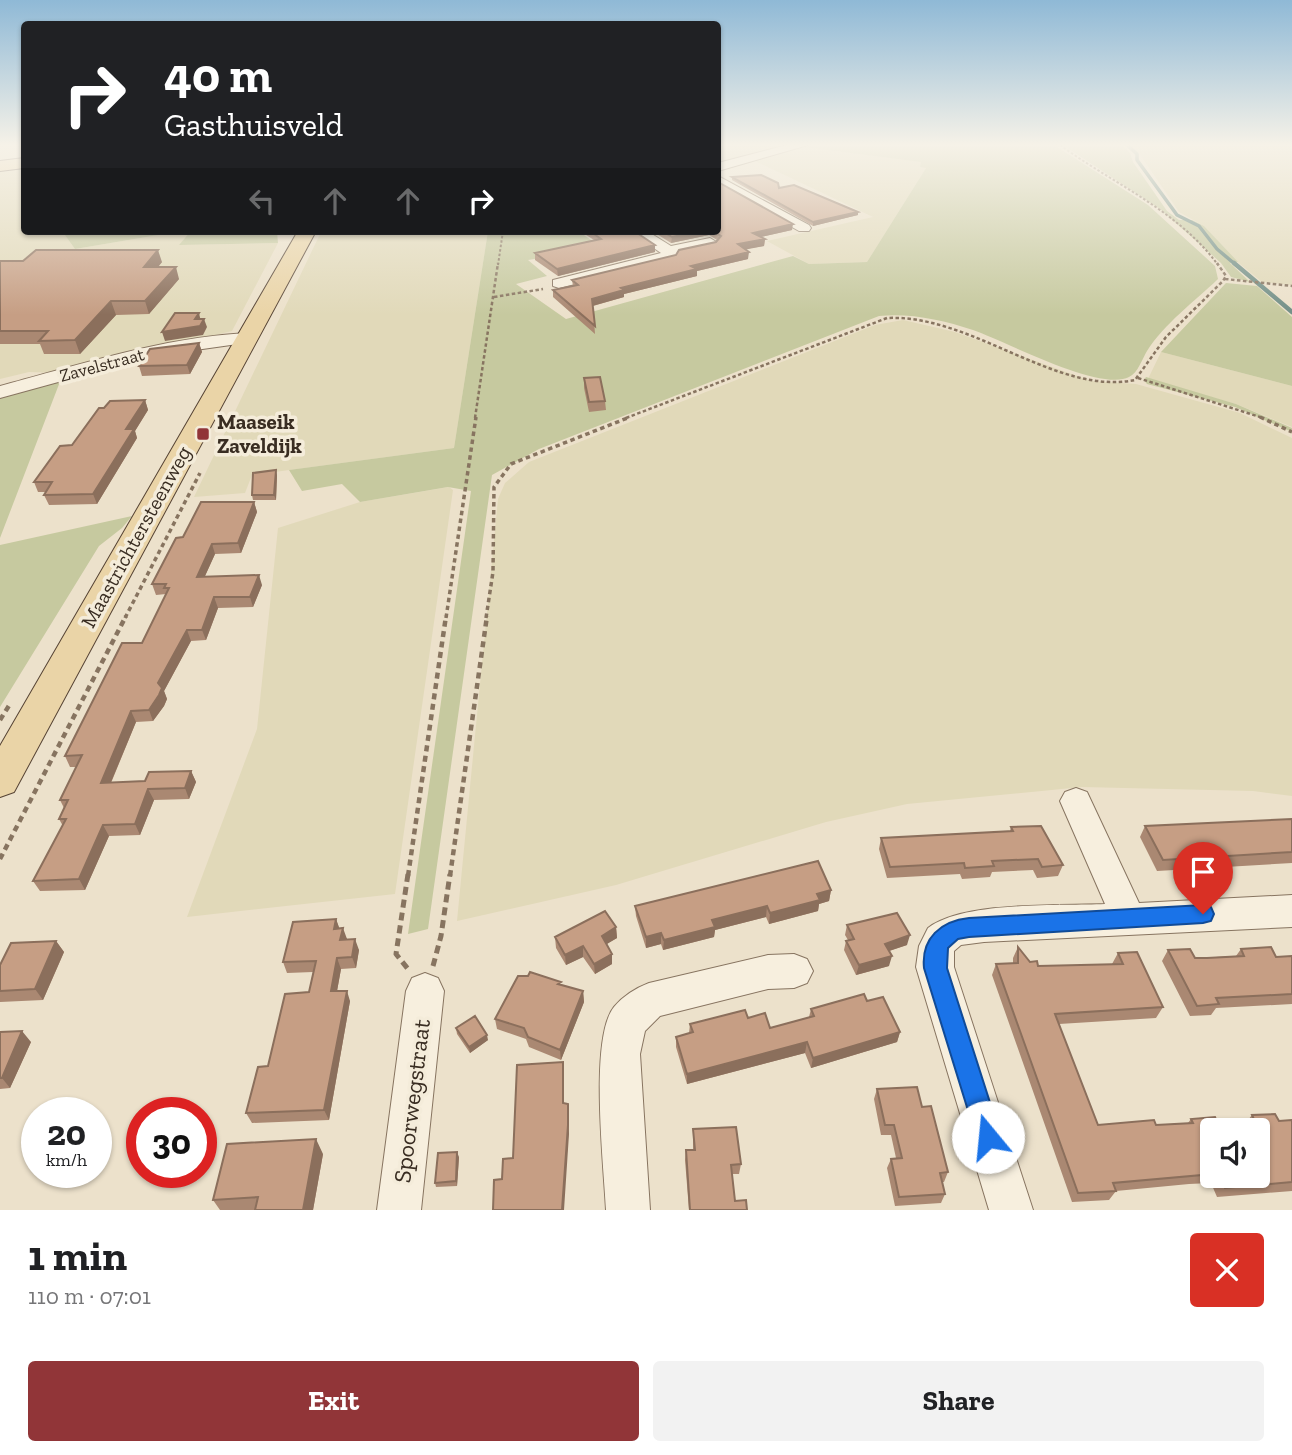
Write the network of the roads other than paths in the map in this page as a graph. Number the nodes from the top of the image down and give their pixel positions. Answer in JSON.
{"nodes":[{"id":1,"x":756,"y":201,"type":"edge"},
{"id":2,"x":804,"y":228,"type":"dead end"},
{"id":3,"x":295,"y":235,"type":"edge"},
{"id":4,"x":305,"y":235,"type":"edge"},
{"id":5,"x":643,"y":235,"type":"edge"},
{"id":6,"x":710,"y":243,"type":"edge"},
{"id":7,"x":669,"y":251,"type":"junction"},
{"id":8,"x":292,"y":256,"type":"junction"},
{"id":9,"x":559,"y":284,"type":"road end"},
{"id":10,"x":246,"y":338,"type":"junction"},
{"id":11,"x":0,"y":392,"type":"edge"},
{"id":12,"x":0,"y":781,"type":"edge"},
{"id":13,"x":1076,"y":801,"type":"dead end"},
{"id":14,"x":1292,"y":911,"type":"edge"},
{"id":15,"x":1128,"y":917,"type":"junction"},
{"id":16,"x":794,"y":971,"type":"dead end"},
{"id":17,"x":425,"y":991,"type":"road end"},
{"id":18,"x":399,"y":1210,"type":"edge"},
{"id":19,"x":628,"y":1210,"type":"edge"},
{"id":20,"x":1011,"y":1210,"type":"edge"}],
"edges":[{"from":1,"to":2,"type":"street"},
{"from":3,"to":8,"type":"main road","name":"Maastrichtersteenweg"},
{"from":4,"to":8,"type":"main road","name":"Maastrichtersteenweg"},
{"from":5,"to":7,"type":"street"},
{"from":6,"to":7,"type":"street"},
{"from":7,"to":9,"type":"street"},
{"from":8,"to":10,"type":"main road","name":"Maastrichtersteenweg"},
{"from":10,"to":11,"type":"street","name":"Zavelstraat"},
{"from":10,"to":12,"type":"main road","name":"Maastrichtersteenweg"},
{"from":13,"to":15,"type":"street"},
{"from":14,"to":15,"type":"street"},
{"from":15,"to":20,"type":"street"},
{"from":16,"to":19,"type":"street"},
{"from":17,"to":18,"type":"street","name":"Spoorwegstraat"}]}
